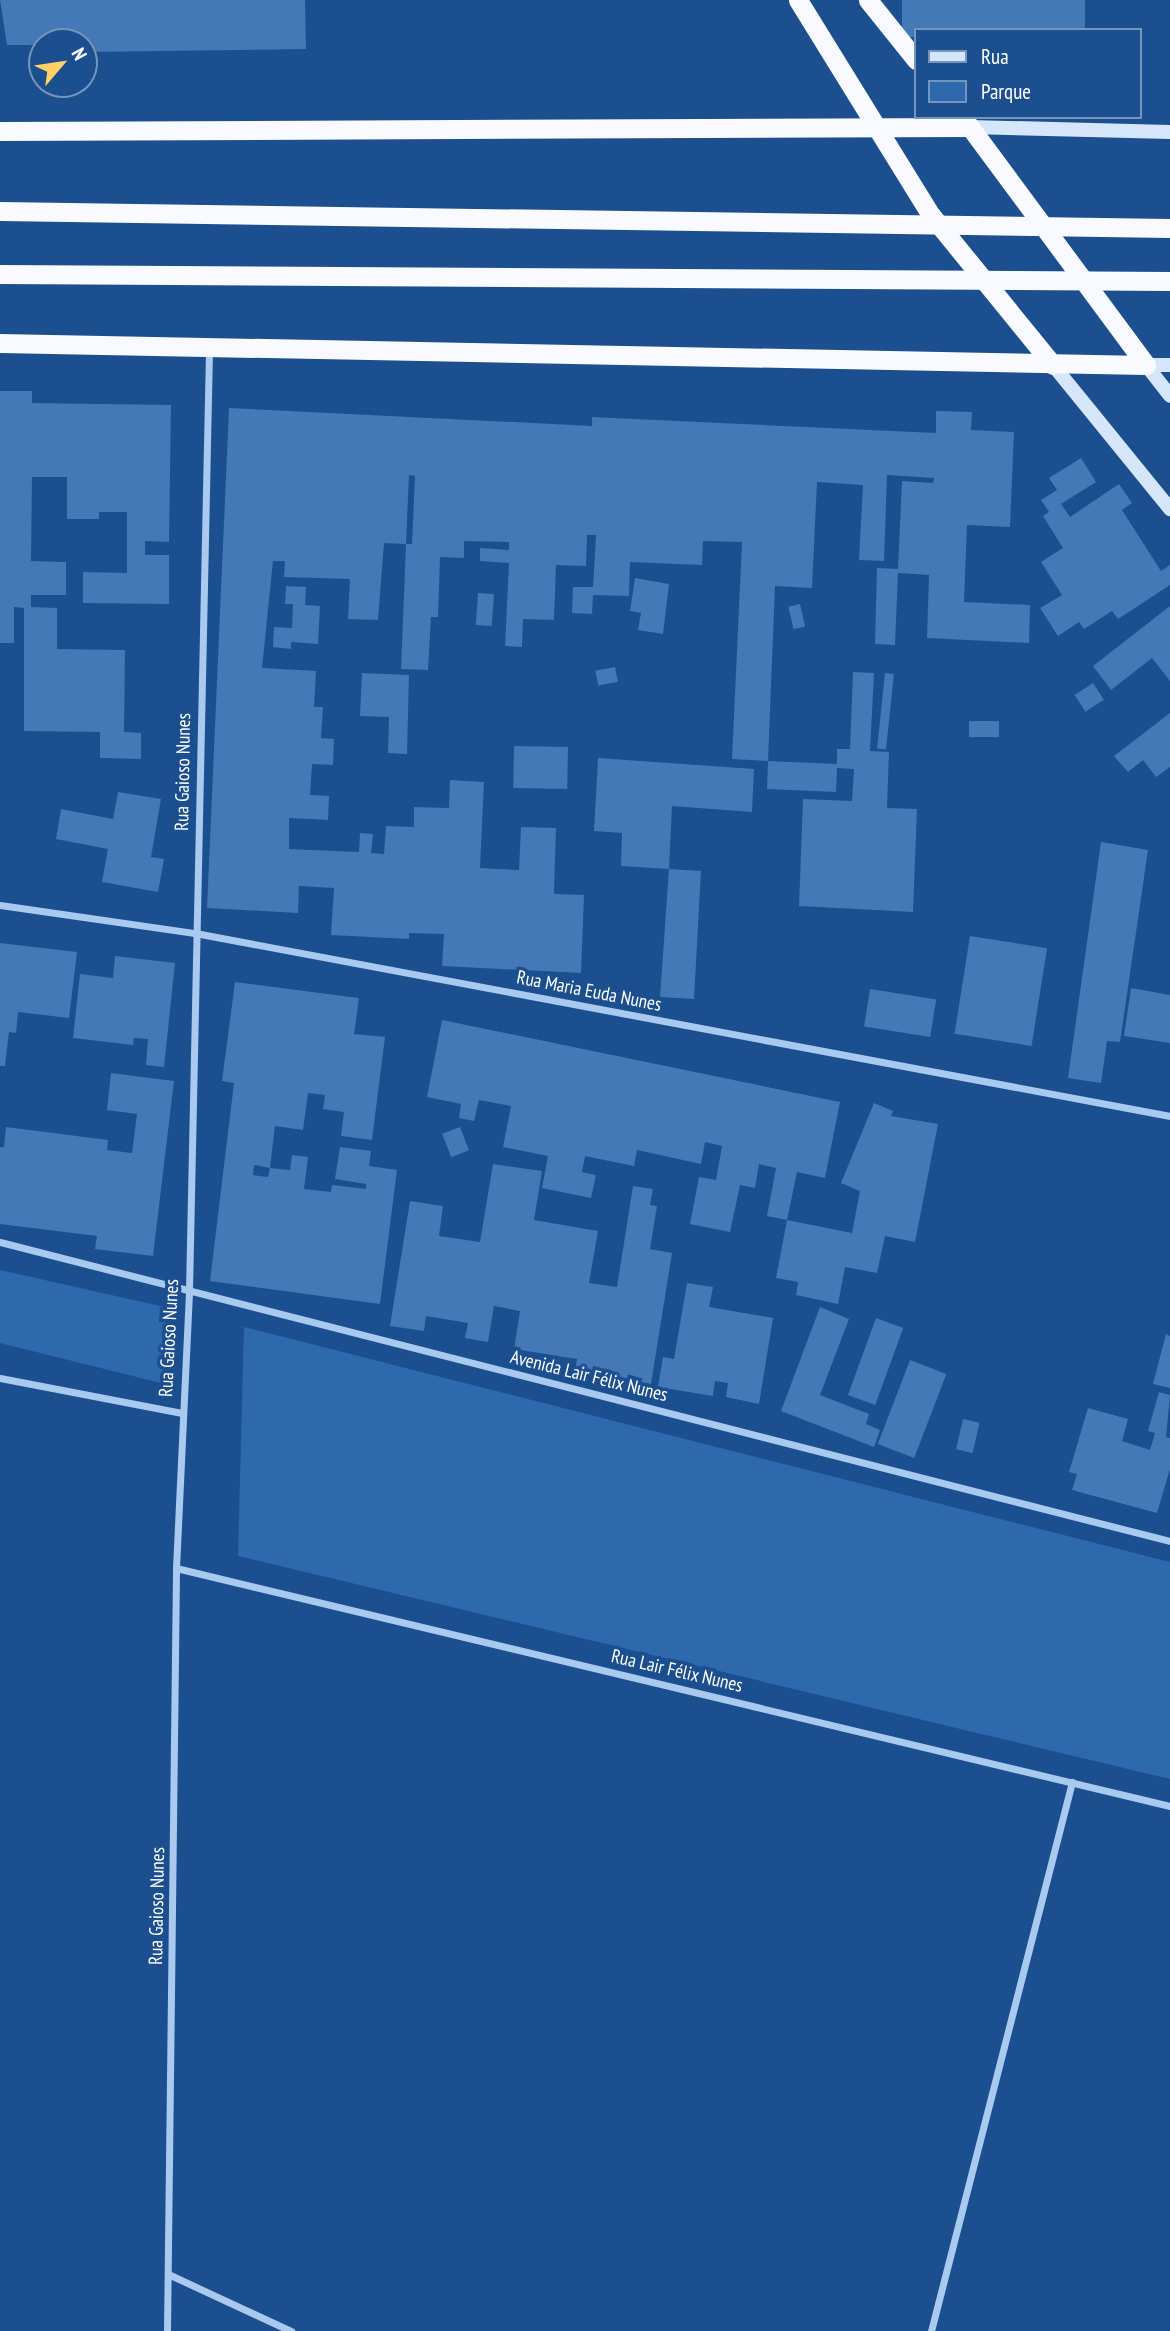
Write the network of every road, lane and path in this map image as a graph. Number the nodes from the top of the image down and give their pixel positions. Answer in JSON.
{"nodes":[{"id":1,"x":799,"y":0,"type":"edge"},
{"id":2,"x":868,"y":0,"type":"edge"},
{"id":3,"x":914,"y":58,"type":"edge"},
{"id":4,"x":966,"y":122,"type":"edge"},
{"id":5,"x":874,"y":126,"type":"junction"},
{"id":6,"x":0,"y":131,"type":"edge"},
{"id":7,"x":1170,"y":132,"type":"edge"},
{"id":8,"x":0,"y":211,"type":"edge"},
{"id":9,"x":1170,"y":228,"type":"edge"},
{"id":10,"x":0,"y":274,"type":"edge"},
{"id":11,"x":1170,"y":281,"type":"edge"},
{"id":12,"x":0,"y":343,"type":"edge"},
{"id":13,"x":209,"y":347,"type":"junction"},
{"id":14,"x":1053,"y":365,"type":"junction"},
{"id":15,"x":1146,"y":365,"type":"junction"},
{"id":16,"x":1170,"y":365,"type":"edge"},
{"id":17,"x":1170,"y":396,"type":"edge"},
{"id":18,"x":1170,"y":509,"type":"edge"},
{"id":19,"x":0,"y":905,"type":"edge"},
{"id":20,"x":195,"y":933,"type":"junction"},
{"id":21,"x":1170,"y":1116,"type":"edge"},
{"id":22,"x":0,"y":1242,"type":"edge"},
{"id":23,"x":189,"y":1290,"type":"junction"},
{"id":24,"x":0,"y":1378,"type":"edge"},
{"id":25,"x":181,"y":1413,"type":"junction"},
{"id":26,"x":1170,"y":1541,"type":"edge"},
{"id":27,"x":176,"y":1568,"type":"junction"},
{"id":28,"x":1072,"y":1782,"type":"junction"},
{"id":29,"x":1170,"y":1806,"type":"edge"},
{"id":30,"x":168,"y":2274,"type":"junction"},
{"id":31,"x":167,"y":2331,"type":"edge"},
{"id":32,"x":291,"y":2331,"type":"edge"},
{"id":33,"x":931,"y":2331,"type":"edge"}],
"edges":[{"from":1,"to":5,"type":"highway"},
{"from":2,"to":3,"type":"highway"},
{"from":4,"to":5,"type":"highway"},
{"from":4,"to":7,"type":"main road"},
{"from":4,"to":15,"type":"highway"},
{"from":5,"to":6,"type":"highway"},
{"from":5,"to":14,"type":"highway"},
{"from":8,"to":9,"type":"highway"},
{"from":10,"to":11,"type":"highway"},
{"from":12,"to":13,"type":"highway"},
{"from":13,"to":14,"type":"highway"},
{"from":13,"to":20,"type":"street","name":"Rua Gaioso Nunes"},
{"from":14,"to":15,"type":"highway"},
{"from":14,"to":18,"type":"main road"},
{"from":15,"to":16,"type":"main road"},
{"from":15,"to":17,"type":"main road"},
{"from":19,"to":20,"type":"street","name":"Rua Maria Euda Nunes"},
{"from":20,"to":21,"type":"street","name":"Rua Maria Euda Nunes"},
{"from":20,"to":23,"type":"street","name":"Rua Gaioso Nunes"},
{"from":22,"to":23,"type":"street","name":"Avenida Lair Félix Nunes"},
{"from":23,"to":25,"type":"street","name":"Rua Gaioso Nunes"},
{"from":23,"to":26,"type":"street","name":"Avenida Lair Félix Nunes"},
{"from":24,"to":25,"type":"street"},
{"from":25,"to":27,"type":"street","name":"Rua Gaioso Nunes"},
{"from":27,"to":28,"type":"street","name":"Rua Lair Félix Nunes"},
{"from":27,"to":30,"type":"street","name":"Rua Gaioso Nunes"},
{"from":28,"to":29,"type":"street","name":"Rua Lair Félix Nunes"},
{"from":28,"to":33,"type":"street"},
{"from":30,"to":31,"type":"street","name":"Rua Gaioso Nunes"},
{"from":30,"to":32,"type":"street"}]}
